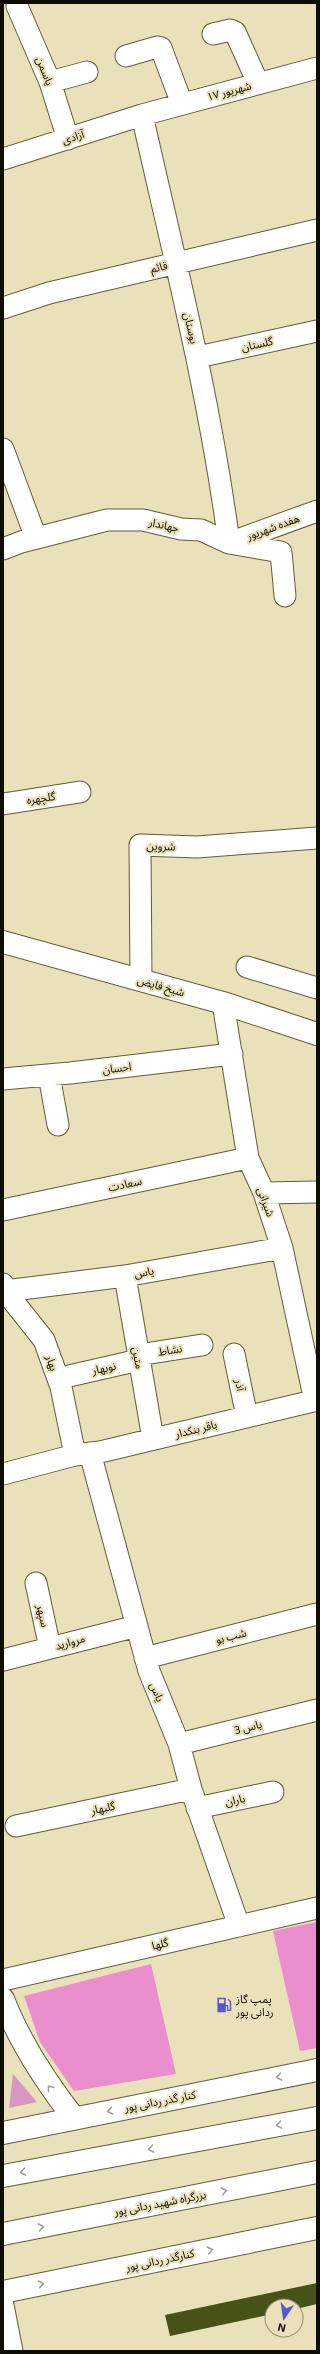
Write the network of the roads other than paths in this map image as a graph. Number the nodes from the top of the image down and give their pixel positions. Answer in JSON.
{"nodes":[{"id":1,"x":14,"y":7,"type":"edge"},
{"id":2,"x":213,"y":34,"type":"dead end"},
{"id":3,"x":126,"y":56,"type":"dead end"},
{"id":4,"x":317,"y":68,"type":"edge"},
{"id":5,"x":86,"y":72,"type":"dead end"},
{"id":6,"x":50,"y":82,"type":"junction"},
{"id":7,"x":258,"y":83,"type":"junction"},
{"id":8,"x":182,"y":104,"type":"junction"},
{"id":9,"x":142,"y":115,"type":"junction"},
{"id":10,"x":68,"y":139,"type":"junction"},
{"id":11,"x":3,"y":159,"type":"edge"},
{"id":12,"x":317,"y":230,"type":"edge"},
{"id":13,"x":176,"y":263,"type":"junction"},
{"id":14,"x":3,"y":308,"type":"edge"},
{"id":15,"x":317,"y":331,"type":"edge"},
{"id":16,"x":198,"y":357,"type":"junction"},
{"id":17,"x":3,"y":449,"type":"edge"},
{"id":18,"x":317,"y":511,"type":"edge"},
{"id":19,"x":36,"y":538,"type":"junction"},
{"id":20,"x":228,"y":543,"type":"junction"},
{"id":21,"x":3,"y":549,"type":"edge"},
{"id":22,"x":285,"y":596,"type":"dead end"},
{"id":23,"x":80,"y":792,"type":"dead end"},
{"id":24,"x":3,"y":804,"type":"edge"},
{"id":25,"x":317,"y":838,"type":"edge"},
{"id":26,"x":3,"y":942,"type":"edge"},
{"id":27,"x":247,"y":968,"type":"dead end"},
{"id":28,"x":141,"y":980,"type":"junction"},
{"id":29,"x":317,"y":988,"type":"edge"},
{"id":30,"x":223,"y":1003,"type":"junction"},
{"id":31,"x":317,"y":1034,"type":"edge"},
{"id":32,"x":232,"y":1054,"type":"junction"},
{"id":33,"x":49,"y":1075,"type":"junction"},
{"id":34,"x":3,"y":1079,"type":"edge"},
{"id":35,"x":58,"y":1125,"type":"dead end"},
{"id":36,"x":248,"y":1158,"type":"junction"},
{"id":37,"x":317,"y":1192,"type":"edge"},
{"id":38,"x":264,"y":1193,"type":"junction"},
{"id":39,"x":3,"y":1210,"type":"edge"},
{"id":40,"x":282,"y":1248,"type":"junction"},
{"id":41,"x":125,"y":1276,"type":"junction"},
{"id":42,"x":4,"y":1287,"type":"edge"},
{"id":43,"x":202,"y":1345,"type":"dead end"},
{"id":44,"x":234,"y":1354,"type":"dead end"},
{"id":45,"x":138,"y":1358,"type":"junction"},
{"id":46,"x":69,"y":1376,"type":"dead end"},
{"id":47,"x":316,"y":1400,"type":"edge"},
{"id":48,"x":247,"y":1417,"type":"junction"},
{"id":49,"x":154,"y":1439,"type":"junction"},
{"id":50,"x":82,"y":1454,"type":"junction"},
{"id":51,"x":3,"y":1474,"type":"edge"},
{"id":52,"x":36,"y":1583,"type":"dead end"},
{"id":53,"x":317,"y":1614,"type":"edge"},
{"id":54,"x":137,"y":1626,"type":"junction"},
{"id":55,"x":50,"y":1648,"type":"junction"},
{"id":56,"x":145,"y":1658,"type":"junction"},
{"id":57,"x":3,"y":1660,"type":"edge"},
{"id":58,"x":317,"y":1710,"type":"edge"},
{"id":59,"x":179,"y":1744,"type":"junction"},
{"id":60,"x":191,"y":1789,"type":"junction"},
{"id":61,"x":272,"y":1792,"type":"dead end"},
{"id":62,"x":197,"y":1808,"type":"junction"},
{"id":63,"x":16,"y":1826,"type":"dead end"},
{"id":64,"x":317,"y":1908,"type":"edge"},
{"id":65,"x":239,"y":1926,"type":"junction"},
{"id":66,"x":3,"y":1980,"type":"edge"},
{"id":67,"x":3,"y":1999,"type":"edge"},
{"id":68,"x":317,"y":2070,"type":"edge"},
{"id":69,"x":74,"y":2118,"type":"junction"},
{"id":70,"x":317,"y":2118,"type":"edge"},
{"id":71,"x":3,"y":2132,"type":"edge"},
{"id":72,"x":317,"y":2172,"type":"edge"},
{"id":73,"x":3,"y":2176,"type":"edge"},
{"id":74,"x":317,"y":2228,"type":"edge"},
{"id":75,"x":3,"y":2234,"type":"edge"},
{"id":76,"x":3,"y":2292,"type":"edge"},
{"id":77,"x":3,"y":2305,"type":"edge"},
{"id":78,"x":12,"y":2351,"type":"edge"}],
"edges":[{"from":1,"to":6,"type":"street","name":"یاسمن"},
{"from":2,"to":7,"type":"street"},
{"from":3,"to":8,"type":"street"},
{"from":4,"to":7,"type":"street","name":"۱۷ شهریور"},
{"from":5,"to":6,"type":"street"},
{"from":6,"to":10,"type":"street","name":"یاسمن"},
{"from":7,"to":8,"type":"street","name":"۱۷ شهریور"},
{"from":8,"to":9,"type":"street","name":"۱۷ شهریور"},
{"from":9,"to":10,"type":"street","name":"آزادی"},
{"from":9,"to":13,"type":"street","name":"بوستان"},
{"from":10,"to":11,"type":"street","name":"آزادی"},
{"from":12,"to":13,"type":"street","name":"قائم"},
{"from":13,"to":14,"type":"street","name":"قائم"},
{"from":13,"to":16,"type":"street","name":"بوستان"},
{"from":15,"to":16,"type":"street","name":"گلستان"},
{"from":16,"to":20,"type":"street","name":"بوستان"},
{"from":17,"to":19,"type":"street"},
{"from":18,"to":20,"type":"street","name":"هفده شهریور"},
{"from":19,"to":20,"type":"street","name":"جهاندار"},
{"from":19,"to":21,"type":"street","name":"جهاندار"},
{"from":20,"to":22,"type":"street","name":"جهاندار"},
{"from":23,"to":24,"type":"street","name":"گلچهره"},
{"from":25,"to":28,"type":"street","name":"شروین"},
{"from":26,"to":28,"type":"main road","name":"شیخ فایض"},
{"from":27,"to":29,"type":"street"},
{"from":28,"to":30,"type":"main road","name":"شیخ فایض"},
{"from":30,"to":31,"type":"main road","name":"شیخ فایض"},
{"from":30,"to":32,"type":"street","name":"شیرانی"},
{"from":32,"to":33,"type":"street","name":"احسان"},
{"from":32,"to":36,"type":"street","name":"شیرانی"},
{"from":33,"to":34,"type":"street","name":"احسان"},
{"from":33,"to":35,"type":"street"},
{"from":36,"to":38,"type":"street","name":"شیرانی"},
{"from":36,"to":39,"type":"street","name":"سعادت"},
{"from":37,"to":38,"type":"street"},
{"from":38,"to":40,"type":"street","name":"شیرانی"},
{"from":40,"to":41,"type":"street","name":"یاس"},
{"from":40,"to":47,"type":"street","name":"شیرانی"},
{"from":41,"to":42,"type":"street","name":"یاس"},
{"from":41,"to":45,"type":"street","name":"متین"},
{"from":42,"to":50,"type":"street","name":"بهار"},
{"from":43,"to":45,"type":"street","name":"نشاط"},
{"from":44,"to":48,"type":"street","name":"آذر"},
{"from":45,"to":46,"type":"street","name":"نوبهار"},
{"from":45,"to":49,"type":"street","name":"متین"},
{"from":47,"to":48,"type":"street","name":"باقر بنکدار"},
{"from":48,"to":49,"type":"street","name":"باقر بنکدار"},
{"from":49,"to":50,"type":"street","name":"باقر بنکدار"},
{"from":50,"to":51,"type":"street","name":"باقر بنکدار"},
{"from":50,"to":54,"type":"street","name":"یاس"},
{"from":52,"to":55,"type":"street","name":"سپهر"},
{"from":53,"to":56,"type":"street","name":"شب بو"},
{"from":54,"to":55,"type":"street","name":"مروارید"},
{"from":54,"to":56,"type":"street","name":"یاس"},
{"from":55,"to":57,"type":"street","name":"مروارید"},
{"from":56,"to":59,"type":"street","name":"یاس"},
{"from":58,"to":59,"type":"street","name":"یاس 3"},
{"from":59,"to":60,"type":"street","name":"یاس"},
{"from":60,"to":62,"type":"street","name":"یاس"},
{"from":60,"to":63,"type":"street","name":"گلبهار"},
{"from":61,"to":62,"type":"street","name":"باران"},
{"from":62,"to":65,"type":"street","name":"یاس"},
{"from":64,"to":65,"type":"street","name":"گلها"},
{"from":65,"to":66,"type":"street","name":"گلها"},
{"from":69,"to":67,"type":"main road","one_way":true},
{"from":68,"to":69,"type":"main road","name":"کنار گذر ردانی پور","one_way":true},
{"from":69,"to":71,"type":"main road","name":"کنار گذر ردانی پور"},
{"from":70,"to":73,"type":"main road","one_way":true},
{"from":75,"to":72,"type":"main road","name":"بزرگراه شهید ردانی پور","one_way":true},
{"from":76,"to":74,"type":"main road","name":"کنارگذر ردانی پور","one_way":true},
{"from":77,"to":78,"type":"street"}]}
